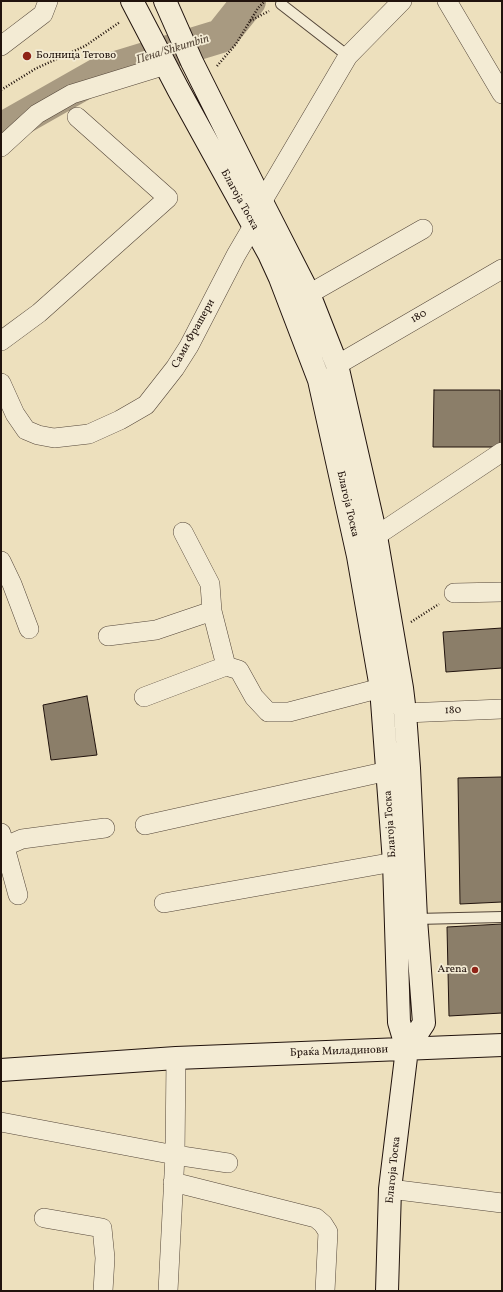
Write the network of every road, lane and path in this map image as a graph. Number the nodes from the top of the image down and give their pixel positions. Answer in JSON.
{"nodes":[{"id":1,"x":48,"y":1,"type":"edge"},
{"id":2,"x":265,"y":1,"type":"edge"},
{"id":3,"x":402,"y":1,"type":"edge"},
{"id":4,"x":447,"y":1,"type":"edge"},
{"id":5,"x":281,"y":4,"type":"joint"},
{"id":6,"x":167,"y":5,"type":"edge"},
{"id":7,"x":138,"y":12,"type":"edge"},
{"id":8,"x":250,"y":21,"type":"junction"},
{"id":9,"x":1,"y":46,"type":"edge"},
{"id":10,"x":348,"y":56,"type":"junction"},
{"id":11,"x":197,"y":71,"type":"junction"},
{"id":12,"x":169,"y":72,"type":"junction"},
{"id":13,"x":1,"y":90,"type":"edge"},
{"id":14,"x":502,"y":94,"type":"edge"},
{"id":15,"x":77,"y":117,"type":"dead end"},
{"id":16,"x":1,"y":147,"type":"edge"},
{"id":17,"x":262,"y":202,"type":"junction"},
{"id":18,"x":253,"y":226,"type":"junction"},
{"id":19,"x":423,"y":230,"type":"dead end"},
{"id":20,"x":502,"y":269,"type":"edge"},
{"id":21,"x":309,"y":294,"type":"junction"},
{"id":22,"x":1,"y":341,"type":"edge"},
{"id":23,"x":337,"y":365,"type":"junction"},
{"id":24,"x":1,"y":383,"type":"edge"},
{"id":25,"x":502,"y":452,"type":"edge"},
{"id":26,"x":183,"y":532,"type":"dead end"},
{"id":27,"x":376,"y":536,"type":"junction"},
{"id":28,"x":1,"y":561,"type":"edge"},
{"id":29,"x":502,"y":592,"type":"edge"},
{"id":30,"x":454,"y":593,"type":"joint"},
{"id":31,"x":212,"y":611,"type":"junction"},
{"id":32,"x":29,"y":629,"type":"dead end"},
{"id":33,"x":393,"y":635,"type":"junction"},
{"id":34,"x":108,"y":636,"type":"dead end"},
{"id":35,"x":226,"y":666,"type":"junction"},
{"id":36,"x":381,"y":688,"type":"junction"},
{"id":37,"x":144,"y":697,"type":"dead end"},
{"id":38,"x":502,"y":709,"type":"edge"},
{"id":39,"x":405,"y":713,"type":"junction"},
{"id":40,"x":388,"y":772,"type":"junction"},
{"id":41,"x":145,"y":825,"type":"dead end"},
{"id":42,"x":106,"y":828,"type":"dead end"},
{"id":43,"x":2,"y":842,"type":"edge"},
{"id":44,"x":394,"y":862,"type":"junction"},
{"id":45,"x":18,"y":895,"type":"dead end"},
{"id":46,"x":164,"y":903,"type":"dead end"},
{"id":47,"x":502,"y":917,"type":"edge"},
{"id":48,"x":416,"y":919,"type":"junction"},
{"id":49,"x":502,"y":1045,"type":"edge"},
{"id":50,"x":407,"y":1049,"type":"junction"},
{"id":51,"x":176,"y":1058,"type":"junction"},
{"id":52,"x":2,"y":1068,"type":"edge"},
{"id":53,"x":1,"y":1122,"type":"edge"},
{"id":54,"x":175,"y":1155,"type":"junction"},
{"id":55,"x":228,"y":1163,"type":"dead end"},
{"id":56,"x":173,"y":1182,"type":"junction"},
{"id":57,"x":390,"y":1189,"type":"junction"},
{"id":58,"x":502,"y":1203,"type":"edge"},
{"id":59,"x":44,"y":1218,"type":"dead end"},
{"id":60,"x":103,"y":1291,"type":"edge"},
{"id":61,"x":168,"y":1291,"type":"edge"},
{"id":62,"x":325,"y":1291,"type":"edge"},
{"id":63,"x":387,"y":1291,"type":"edge"}],
"edges":[{"from":1,"to":9,"type":"street"},
{"from":2,"to":8,"type":"path"},
{"from":3,"to":10,"type":"street","name":"Благоја Тоска"},
{"from":4,"to":14,"type":"street"},
{"from":5,"to":8,"type":"path"},
{"from":5,"to":10,"type":"lane"},
{"from":6,"to":11,"type":"street","name":"Благоја Тоска"},
{"from":7,"to":12,"type":"street","name":"Благоја Тоска"},
{"from":7,"to":13,"type":"path"},
{"from":8,"to":11,"type":"path"},
{"from":10,"to":17,"type":"street","name":"Благоја Тоска"},
{"from":11,"to":17,"type":"street","name":"Благоја Тоска"},
{"from":12,"to":16,"type":"street"},
{"from":12,"to":18,"type":"street","name":"Благоја Тоска"},
{"from":15,"to":22,"type":"street"},
{"from":17,"to":21,"type":"street","name":"Благоја Тоска"},
{"from":18,"to":24,"type":"street","name":"Сами Фрашери"},
{"from":18,"to":36,"type":"street","name":"Благоја Тоска"},
{"from":19,"to":21,"type":"street"},
{"from":20,"to":23,"type":"street","name":"180"},
{"from":21,"to":23,"type":"street","name":"Благоја Тоска"},
{"from":23,"to":27,"type":"street","name":"Благоја Тоска"},
{"from":25,"to":27,"type":"street"},
{"from":26,"to":31,"type":"street"},
{"from":27,"to":33,"type":"street","name":"Благоја Тоска"},
{"from":28,"to":32,"type":"street"},
{"from":29,"to":30,"type":"street"},
{"from":30,"to":33,"type":"path"},
{"from":31,"to":34,"type":"street"},
{"from":31,"to":35,"type":"street"},
{"from":33,"to":39,"type":"street","name":"Благоја Тоска"},
{"from":35,"to":36,"type":"street"},
{"from":35,"to":37,"type":"street"},
{"from":36,"to":40,"type":"street","name":"Благоја Тоска"},
{"from":38,"to":39,"type":"street","name":"180"},
{"from":39,"to":48,"type":"street","name":"Благоја Тоска"},
{"from":40,"to":41,"type":"street"},
{"from":40,"to":44,"type":"street","name":"Благоја Тоска"},
{"from":42,"to":43,"type":"street"},
{"from":43,"to":45,"type":"street"},
{"from":44,"to":46,"type":"street"},
{"from":44,"to":50,"type":"street","name":"Благоја Тоска"},
{"from":47,"to":48,"type":"lane"},
{"from":48,"to":50,"type":"street","name":"Благоја Тоска"},
{"from":49,"to":50,"type":"street","name":"Браќа Миладинови"},
{"from":50,"to":51,"type":"street","name":"Браќа Миладинови"},
{"from":50,"to":57,"type":"street","name":"Благоја Тоска"},
{"from":51,"to":52,"type":"street","name":"Браќа Миладинови"},
{"from":51,"to":54,"type":"street"},
{"from":53,"to":54,"type":"street"},
{"from":54,"to":55,"type":"street"},
{"from":54,"to":56,"type":"street"},
{"from":56,"to":61,"type":"street"},
{"from":56,"to":62,"type":"street"},
{"from":57,"to":58,"type":"street"},
{"from":57,"to":63,"type":"street","name":"Благоја Тоска"},
{"from":59,"to":60,"type":"street"}]}
